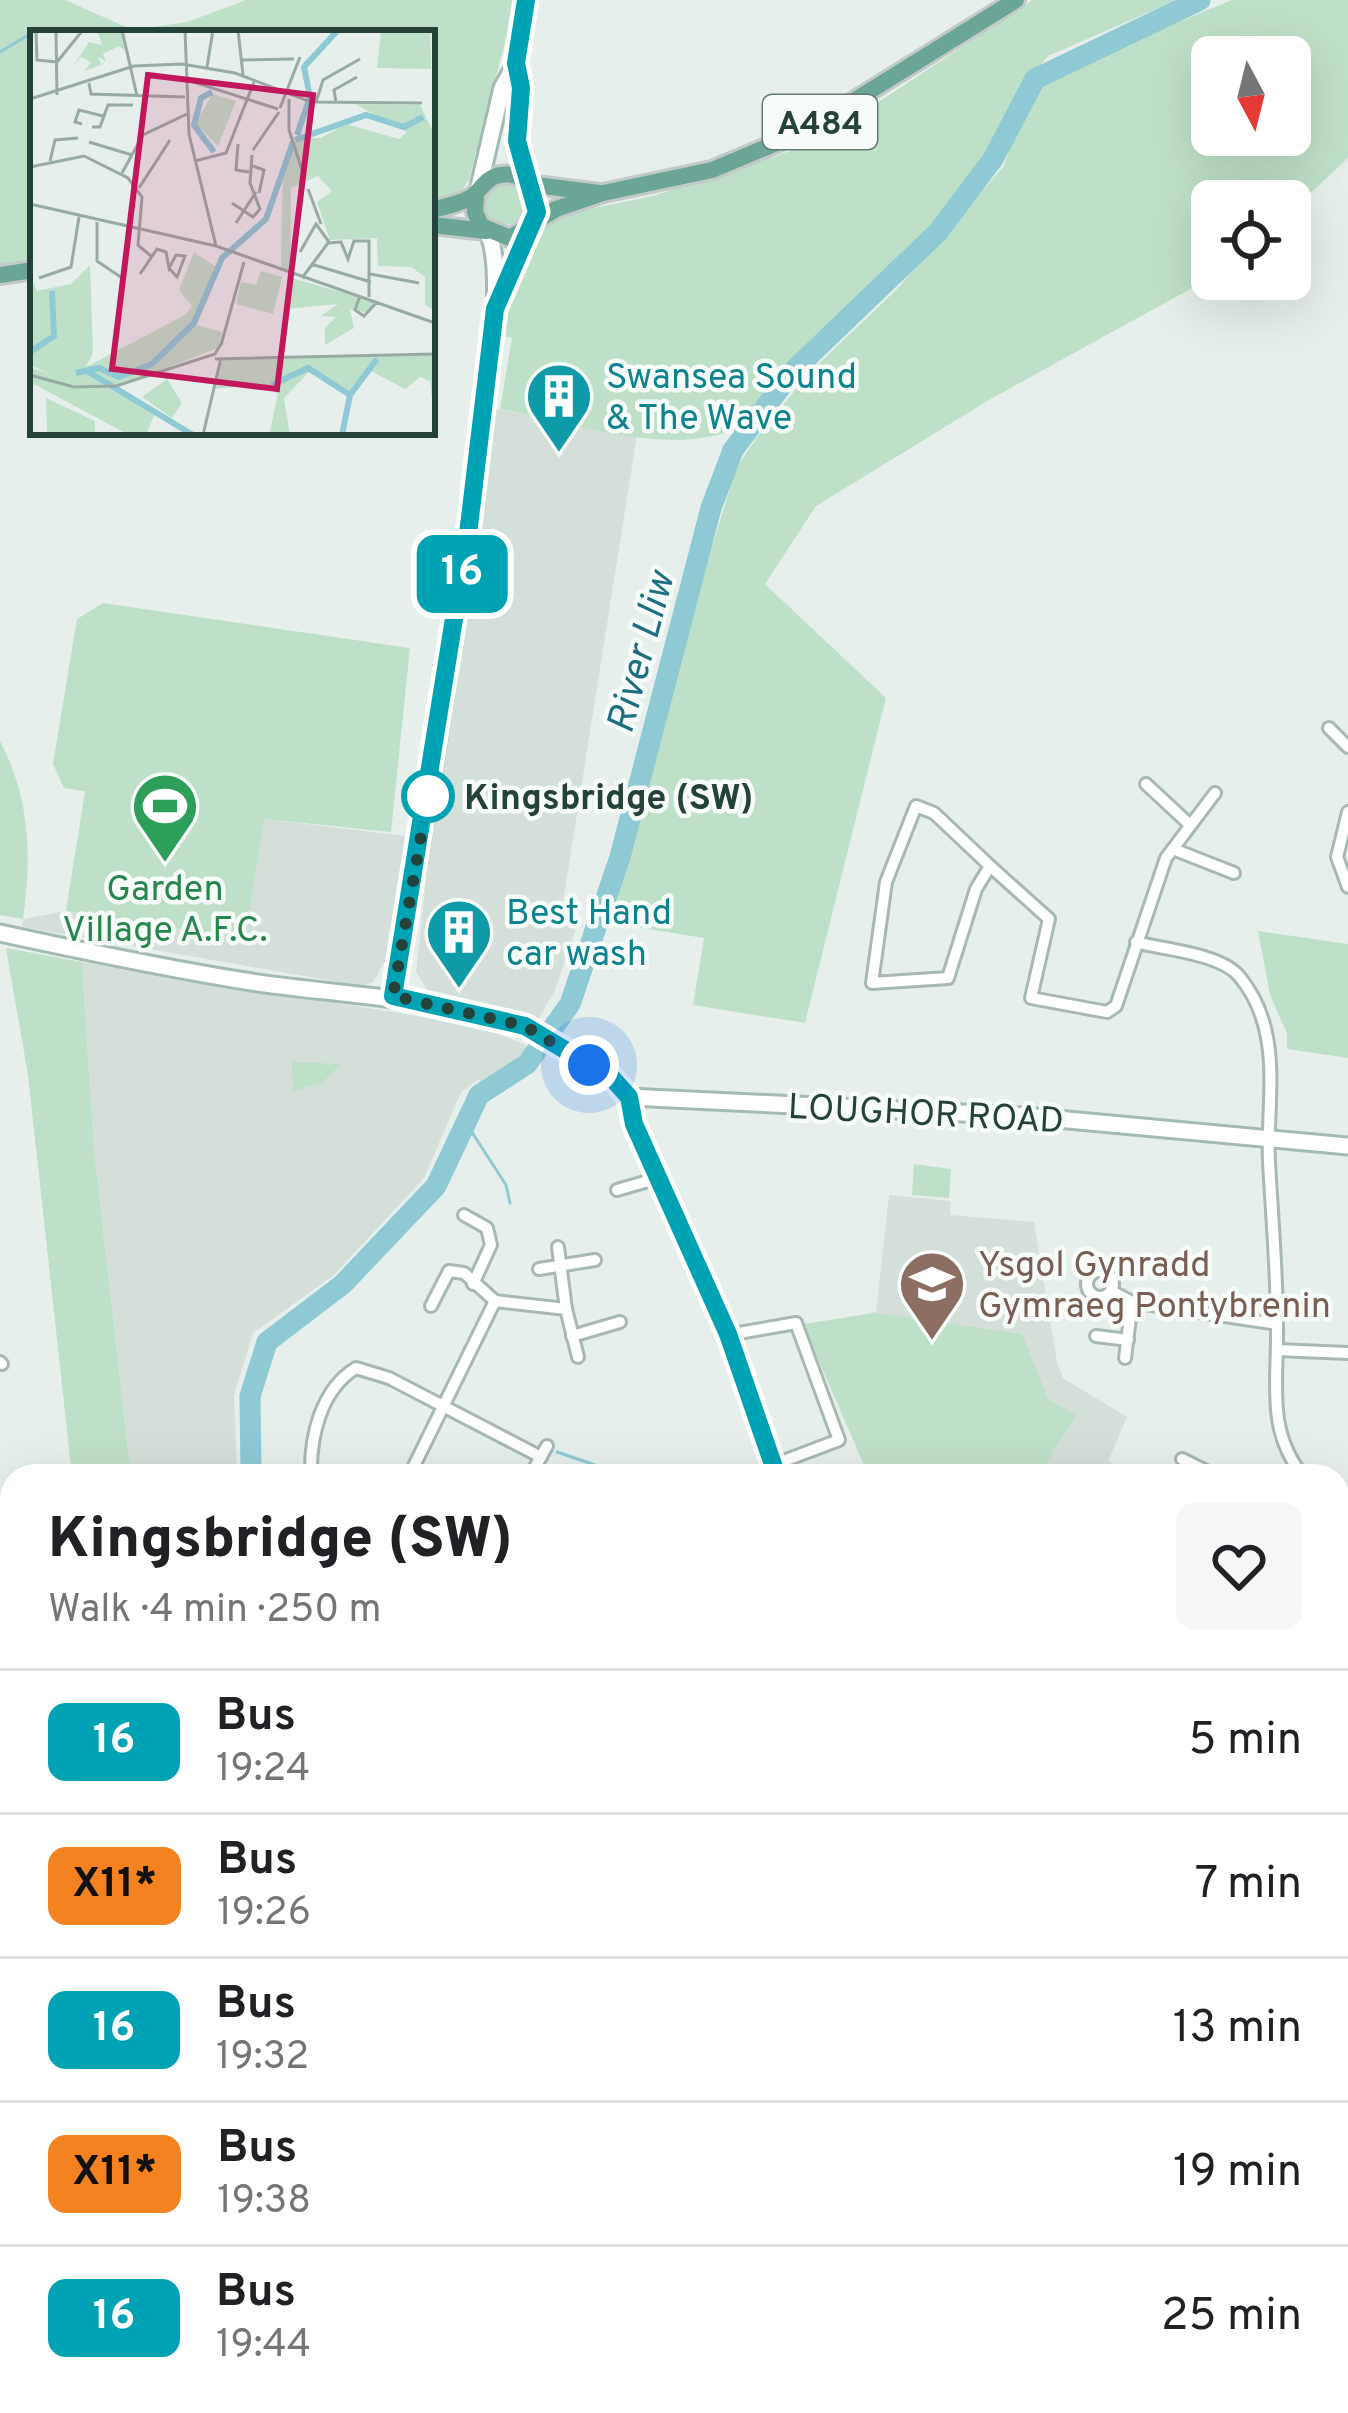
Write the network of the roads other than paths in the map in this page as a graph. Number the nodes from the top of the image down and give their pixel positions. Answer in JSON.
{"nodes":[{"id":1,"x":526,"y":0,"type":"edge"},
{"id":2,"x":1016,"y":0,"type":"edge"},
{"id":3,"x":516,"y":63,"type":"junction"},
{"id":4,"x":526,"y":182,"type":"junction"},
{"id":5,"x":477,"y":193,"type":"junction"},
{"id":6,"x":603,"y":193,"type":"junction"},
{"id":7,"x":435,"y":209,"type":"edge"},
{"id":8,"x":435,"y":225,"type":"edge"},
{"id":9,"x":531,"y":225,"type":"junction"},
{"id":10,"x":487,"y":232,"type":"junction"},
{"id":11,"x":30,"y":270,"type":"edge"},
{"id":12,"x":0,"y":274,"type":"edge"},
{"id":13,"x":495,"y":309,"type":"junction"},
{"id":14,"x":1329,"y":728,"type":"dead end"},
{"id":15,"x":1348,"y":747,"type":"edge"},
{"id":16,"x":1146,"y":784,"type":"dead end"},
{"id":17,"x":1215,"y":793,"type":"dead end"},
{"id":18,"x":1348,"y":812,"type":"edge"},
{"id":19,"x":1188,"y":824,"type":"junction"},
{"id":20,"x":1173,"y":849,"type":"junction"},
{"id":21,"x":990,"y":866,"type":"junction"},
{"id":22,"x":1234,"y":873,"type":"dead end"},
{"id":23,"x":1348,"y":887,"type":"edge"},
{"id":24,"x":0,"y":933,"type":"edge"},
{"id":25,"x":1136,"y":942,"type":"junction"},
{"id":26,"x":393,"y":996,"type":"junction"},
{"id":27,"x":629,"y":1097,"type":"junction"},
{"id":28,"x":1268,"y":1136,"type":"junction"},
{"id":29,"x":1348,"y":1146,"type":"edge"},
{"id":30,"x":662,"y":1177,"type":"junction"},
{"id":31,"x":617,"y":1190,"type":"dead end"},
{"id":32,"x":464,"y":1215,"type":"dead end"},
{"id":33,"x":558,"y":1247,"type":"dead end"},
{"id":34,"x":595,"y":1260,"type":"dead end"},
{"id":35,"x":560,"y":1266,"type":"junction"},
{"id":36,"x":539,"y":1269,"type":"dead end"},
{"id":37,"x":473,"y":1284,"type":"junction"},
{"id":38,"x":1111,"y":1291,"type":"dead end"},
{"id":39,"x":495,"y":1300,"type":"junction"},
{"id":40,"x":1132,"y":1302,"type":"junction"},
{"id":41,"x":430,"y":1306,"type":"dead end"},
{"id":42,"x":566,"y":1310,"type":"junction"},
{"id":43,"x":620,"y":1322,"type":"dead end"},
{"id":44,"x":1277,"y":1324,"type":"junction"},
{"id":45,"x":728,"y":1334,"type":"junction"},
{"id":46,"x":572,"y":1336,"type":"junction"},
{"id":47,"x":1096,"y":1336,"type":"dead end"},
{"id":48,"x":1127,"y":1340,"type":"junction"},
{"id":49,"x":1276,"y":1350,"type":"junction"},
{"id":50,"x":1348,"y":1353,"type":"edge"},
{"id":51,"x":578,"y":1357,"type":"dead end"},
{"id":52,"x":1125,"y":1358,"type":"dead end"},
{"id":53,"x":444,"y":1408,"type":"junction"},
{"id":54,"x":1182,"y":1459,"type":"dead end"},
{"id":55,"x":312,"y":1464,"type":"edge"},
{"id":56,"x":415,"y":1464,"type":"edge"},
{"id":57,"x":537,"y":1464,"type":"edge"},
{"id":58,"x":773,"y":1464,"type":"edge"},
{"id":59,"x":788,"y":1464,"type":"edge"},
{"id":60,"x":1192,"y":1464,"type":"edge"},
{"id":61,"x":1293,"y":1464,"type":"edge"}],
"edges":[{"from":1,"to":3,"type":"main road"},
{"from":2,"to":6,"type":"main road","number":"A484"},
{"from":3,"to":4,"type":"main road"},
{"from":3,"to":5,"type":"main road"},
{"from":4,"to":5,"type":"main road"},
{"from":4,"to":6,"type":"main road","number":"A484"},
{"from":4,"to":9,"type":"main road"},
{"from":5,"to":7,"type":"main road"},
{"from":5,"to":10,"type":"main road"},
{"from":6,"to":9,"type":"main road","number":"A484"},
{"from":8,"to":10,"type":"main road"},
{"from":9,"to":10,"type":"main road"},
{"from":9,"to":13,"type":"main road"},
{"from":10,"to":13,"type":"main road"},
{"from":11,"to":12,"type":"main road"},
{"from":13,"to":26,"type":"main road"},
{"from":14,"to":15,"type":"street"},
{"from":16,"to":19,"type":"street"},
{"from":17,"to":19,"type":"street"},
{"from":18,"to":23,"type":"street"},
{"from":19,"to":20,"type":"street"},
{"from":20,"to":22,"type":"street"},
{"from":20,"to":25,"type":"street"},
{"from":21,"to":21,"type":"street"},
{"from":21,"to":25,"type":"street"},
{"from":24,"to":26,"type":"main road"},
{"from":25,"to":28,"type":"street"},
{"from":26,"to":27,"type":"main road"},
{"from":27,"to":28,"type":"main road","name":"LOUGHOR ROAD"},
{"from":27,"to":30,"type":"main road"},
{"from":28,"to":29,"type":"main road","name":"LOUGHOR ROAD"},
{"from":28,"to":44,"type":"street"},
{"from":30,"to":31,"type":"street"},
{"from":30,"to":45,"type":"main road"},
{"from":32,"to":37,"type":"street"},
{"from":33,"to":35,"type":"street"},
{"from":34,"to":35,"type":"street"},
{"from":35,"to":36,"type":"street"},
{"from":35,"to":42,"type":"street"},
{"from":37,"to":39,"type":"street"},
{"from":37,"to":41,"type":"street"},
{"from":38,"to":40,"type":"street"},
{"from":39,"to":42,"type":"street"},
{"from":39,"to":53,"type":"street"},
{"from":40,"to":44,"type":"street"},
{"from":40,"to":48,"type":"street"},
{"from":42,"to":46,"type":"street"},
{"from":43,"to":46,"type":"street"},
{"from":44,"to":49,"type":"street"},
{"from":45,"to":58,"type":"main road"},
{"from":45,"to":59,"type":"street"},
{"from":46,"to":51,"type":"street"},
{"from":47,"to":48,"type":"street"},
{"from":48,"to":52,"type":"street"},
{"from":49,"to":50,"type":"street"},
{"from":49,"to":61,"type":"street"},
{"from":53,"to":55,"type":"street"},
{"from":53,"to":56,"type":"street"},
{"from":53,"to":57,"type":"street"},
{"from":54,"to":60,"type":"street"}]}
